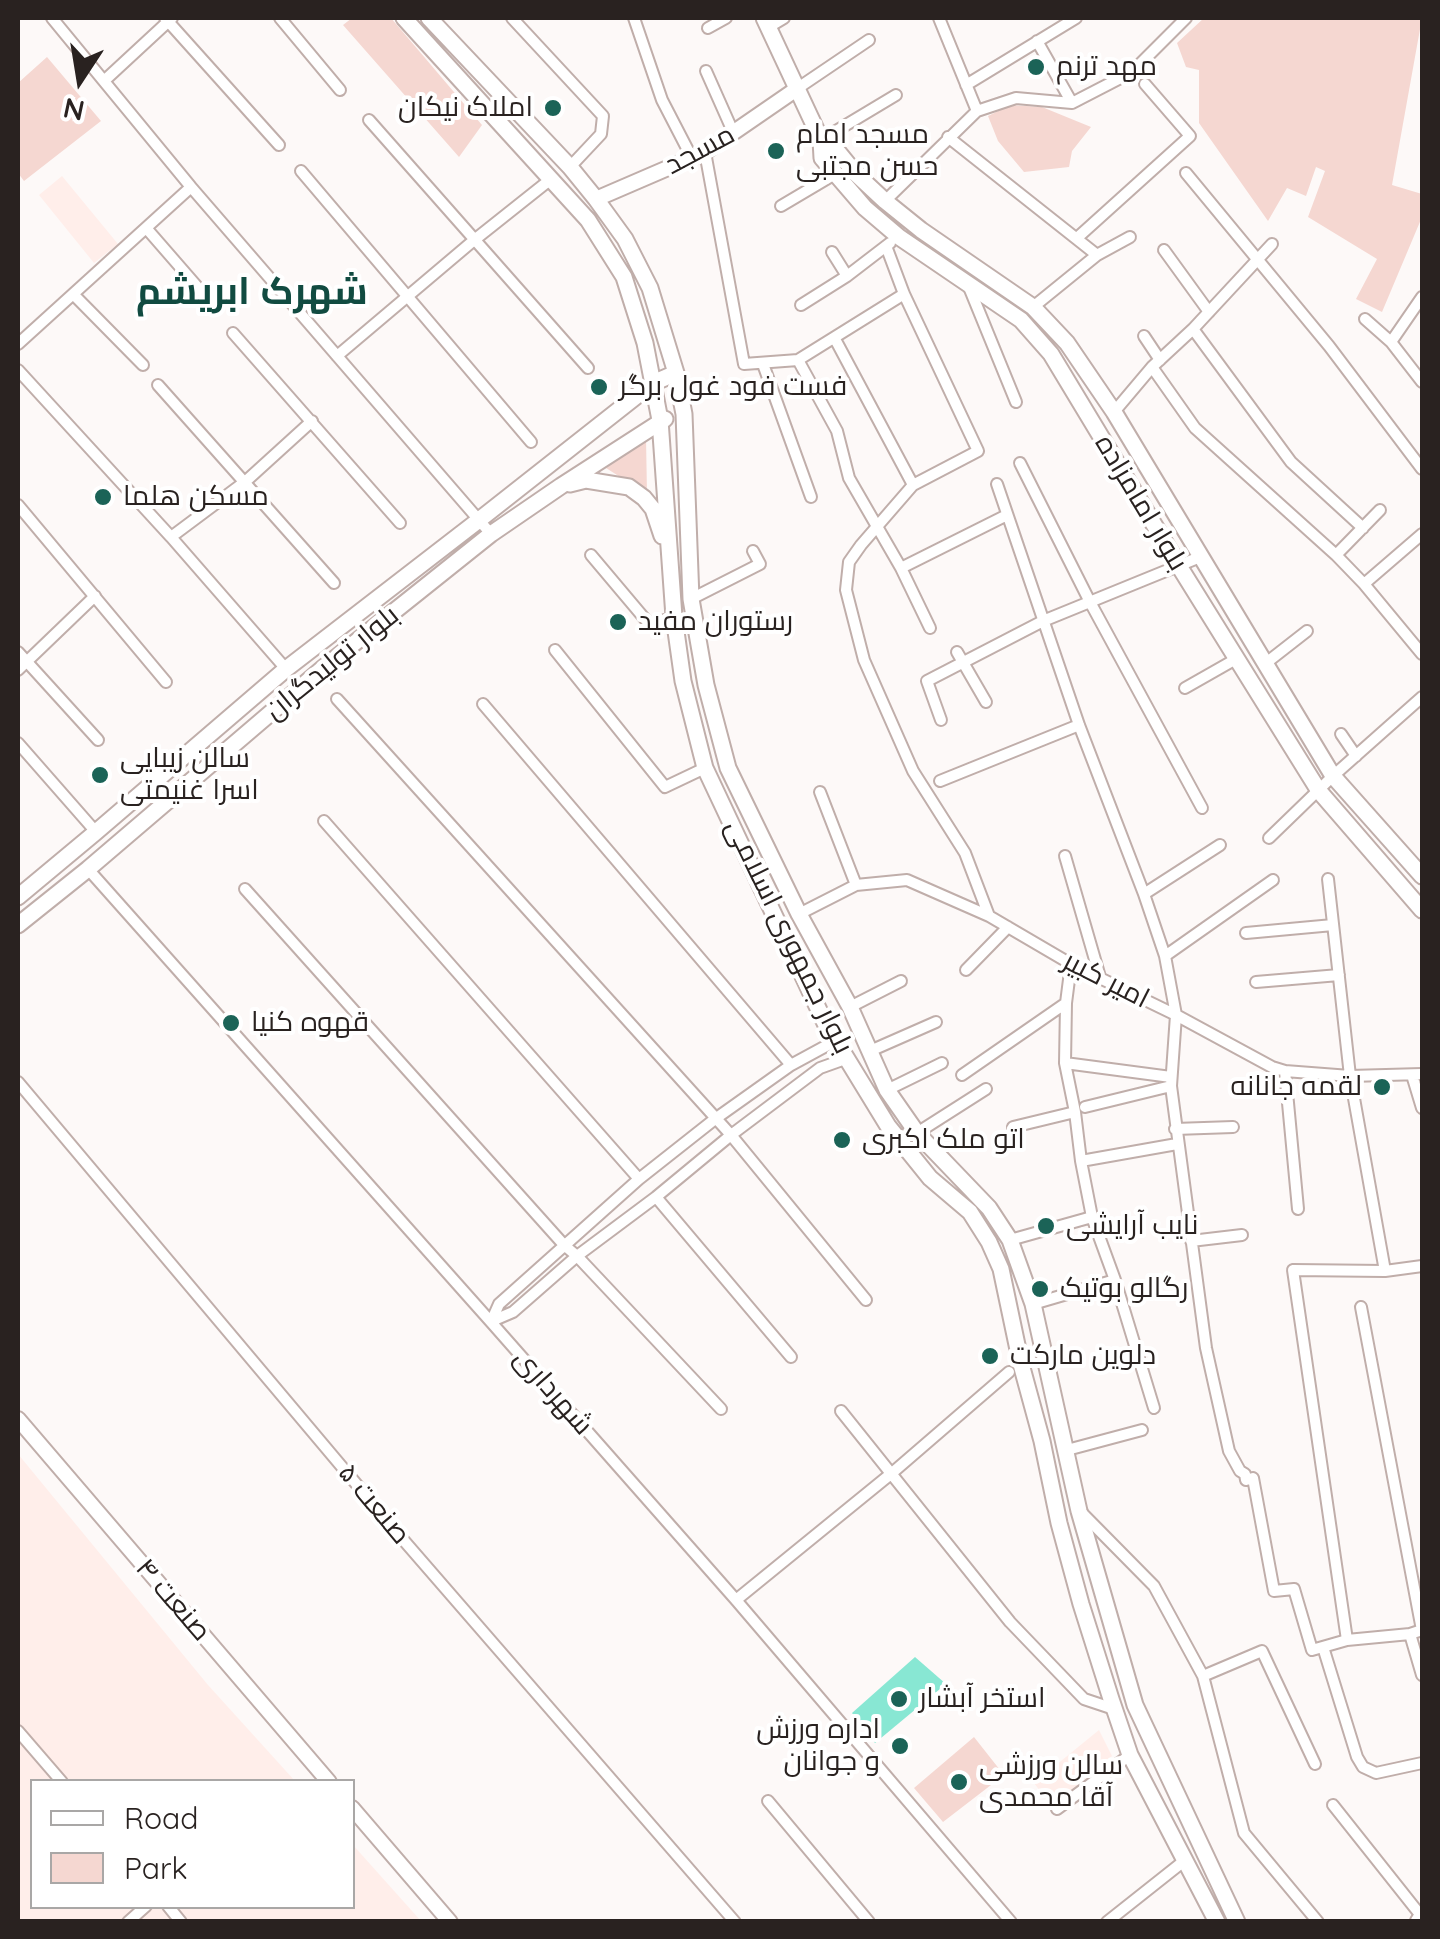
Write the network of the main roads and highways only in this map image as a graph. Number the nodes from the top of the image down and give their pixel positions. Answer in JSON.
{"nodes":[{"id":1,"x":405,"y":18,"type":"edge"},
{"id":2,"x":429,"y":18,"type":"edge"},
{"id":3,"x":767,"y":22,"type":"edge"},
{"id":4,"x":821,"y":140,"type":"junction"},
{"id":5,"x":676,"y":372,"type":"junction"},
{"id":6,"x":653,"y":383,"type":"junction"},
{"id":7,"x":684,"y":414,"type":"junction"},
{"id":8,"x":660,"y":420,"type":"junction"},
{"id":9,"x":561,"y":486,"type":"junction"},
{"id":10,"x":669,"y":555,"type":"junction"},
{"id":11,"x":1422,"y":876,"type":"edge"},
{"id":12,"x":18,"y":896,"type":"edge"},
{"id":13,"x":1422,"y":910,"type":"edge"},
{"id":14,"x":18,"y":925,"type":"edge"},
{"id":15,"x":850,"y":1007,"type":"junction"},
{"id":16,"x":825,"y":1022,"type":"junction"},
{"id":17,"x":1042,"y":1441,"type":"junction"},
{"id":18,"x":1065,"y":1442,"type":"junction"},
{"id":19,"x":1217,"y":1922,"type":"edge"},
{"id":20,"x":1237,"y":1922,"type":"edge"}],
"edges":[{"from":1,"to":6,"type":"main road","name":"بلوار جمهوری اسلامی"},
{"from":2,"to":5,"type":"main road","name":"بلوار جمهوری اسلامی"},
{"from":3,"to":4,"type":"main road","name":"بلوار امامزاده"},
{"from":4,"to":11,"type":"main road","name":"بلوار امامزاده"},
{"from":4,"to":13,"type":"main road","name":"بلوار امامزاده"},
{"from":5,"to":6,"type":"main road","name":"بلوار تولیدگران"},
{"from":5,"to":7,"type":"main road","name":"بلوار جمهوری اسلامی"},
{"from":6,"to":8,"type":"main road","name":"بلوار جمهوری اسلامی"},
{"from":6,"to":12,"type":"main road","name":"بلوار تولیدگران"},
{"from":7,"to":8,"type":"main road","name":"بلوار تولیدگران"},
{"from":7,"to":15,"type":"main road","name":"بلوار جمهوری اسلامی"},
{"from":8,"to":9,"type":"main road","name":"بلوار تولیدگران"},
{"from":8,"to":10,"type":"main road","name":"بلوار جمهوری اسلامی"},
{"from":9,"to":10,"type":"main road"},
{"from":9,"to":14,"type":"main road","name":"بلوار تولیدگران"},
{"from":10,"to":16,"type":"main road","name":"بلوار جمهوری اسلامی"},
{"from":15,"to":16,"type":"main road"},
{"from":15,"to":18,"type":"main road","name":"بلوار جمهوری اسلامی"},
{"from":16,"to":17,"type":"main road","name":"بلوار جمهوری اسلامی"},
{"from":17,"to":18,"type":"main road"},
{"from":17,"to":19,"type":"main road","name":"بلوار جمهوری اسلامی"},
{"from":18,"to":20,"type":"main road","name":"بلوار جمهوری اسلامی"}]}
